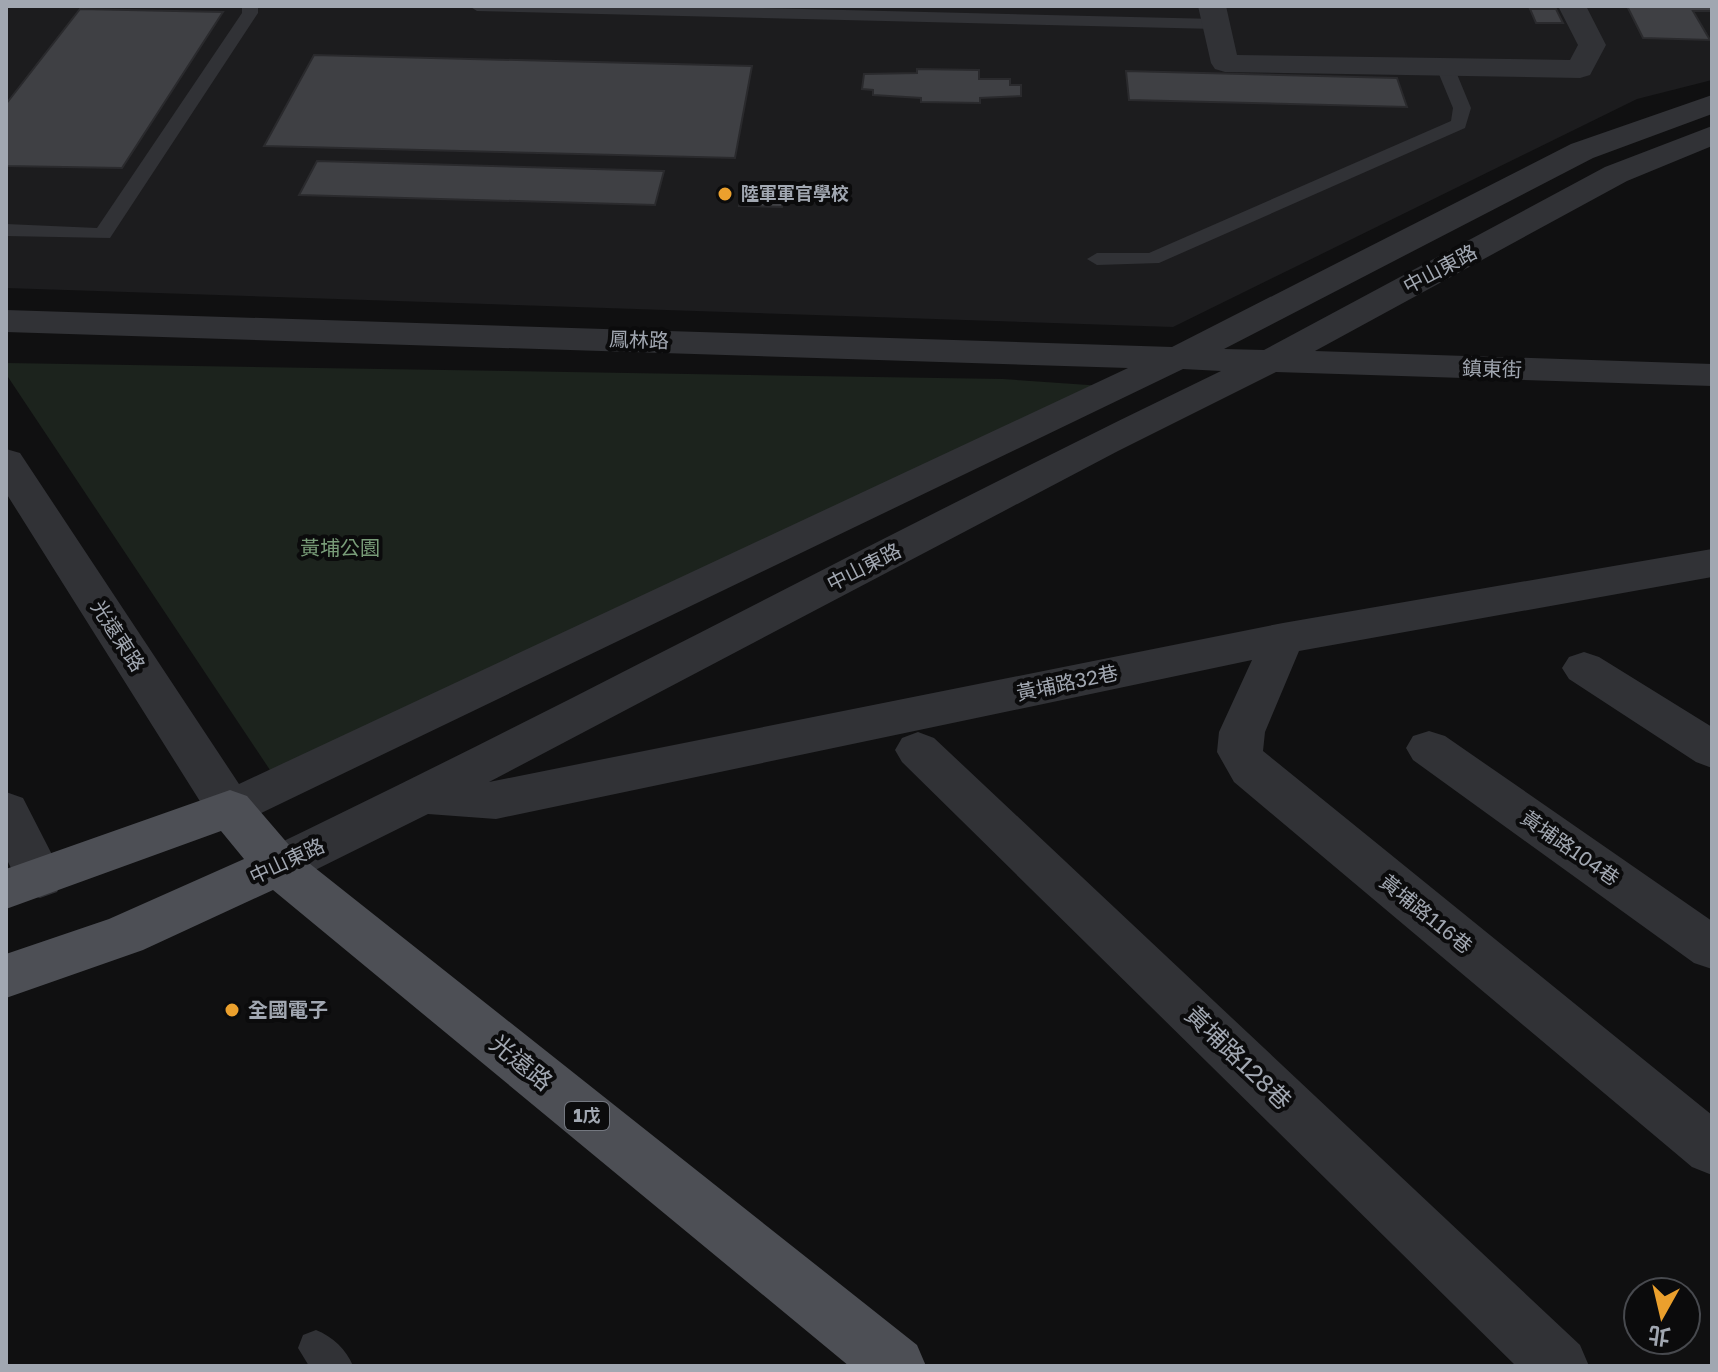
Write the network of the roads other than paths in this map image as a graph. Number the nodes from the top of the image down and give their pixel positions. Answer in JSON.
{"nodes":[{"id":1,"x":250,"y":6,"type":"edge"},
{"id":2,"x":477,"y":6,"type":"edge"},
{"id":3,"x":1572,"y":6,"type":"edge"},
{"id":4,"x":1214,"y":15,"type":"edge"},
{"id":5,"x":1445,"y":67,"type":"junction"},
{"id":6,"x":1712,"y":104,"type":"edge"},
{"id":7,"x":1712,"y":135,"type":"edge"},
{"id":8,"x":6,"y":230,"type":"edge"},
{"id":9,"x":1097,"y":259,"type":"dead end"},
{"id":10,"x":6,"y":321,"type":"edge"},
{"id":11,"x":6,"y":345,"type":"edge"},
{"id":12,"x":1180,"y":357,"type":"junction"},
{"id":13,"x":1272,"y":360,"type":"junction"},
{"id":14,"x":1712,"y":375,"type":"edge"},
{"id":15,"x":1117,"y":387,"type":"junction"},
{"id":16,"x":1205,"y":391,"type":"junction"},
{"id":17,"x":6,"y":462,"type":"edge"},
{"id":18,"x":1712,"y":563,"type":"edge"},
{"id":19,"x":1283,"y":638,"type":"junction"},
{"id":20,"x":1584,"y":668,"type":"dead end"},
{"id":21,"x":1429,"y":748,"type":"dead end"},
{"id":22,"x":918,"y":750,"type":"dead end"},
{"id":23,"x":1712,"y":750,"type":"edge"},
{"id":24,"x":423,"y":795,"type":"junction"},
{"id":25,"x":230,"y":809,"type":"junction"},
{"id":26,"x":6,"y":811,"type":"edge"},
{"id":27,"x":278,"y":866,"type":"junction"},
{"id":28,"x":23,"y":884,"type":"edge"},
{"id":29,"x":1712,"y":948,"type":"edge"},
{"id":30,"x":6,"y":976,"type":"edge"},
{"id":31,"x":1712,"y":1149,"type":"edge"},
{"id":32,"x":896,"y":1366,"type":"edge"},
{"id":33,"x":1559,"y":1366,"type":"edge"}],
"edges":[{"from":1,"to":8,"type":"lane"},
{"from":2,"to":4,"type":"lane"},
{"from":3,"to":5,"type":"street"},
{"from":4,"to":5,"type":"street"},
{"from":5,"to":9,"type":"lane"},
{"from":6,"to":12,"type":"street","name":"中山東路"},
{"from":7,"to":13,"type":"street","name":"中山東路"},
{"from":10,"to":12,"type":"street","name":"鳳林路"},
{"from":11,"to":15,"type":"street","name":"鳳林路"},
{"from":12,"to":13,"type":"street","name":"鳳林路"},
{"from":12,"to":15,"type":"street","name":"中山東路"},
{"from":13,"to":14,"type":"street","name":"鎮東街"},
{"from":13,"to":16,"type":"street","name":"中山東路"},
{"from":15,"to":16,"type":"street","name":"鳳林路"},
{"from":15,"to":25,"type":"street","name":"中山東路"},
{"from":16,"to":24,"type":"street","name":"中山東路"},
{"from":17,"to":25,"type":"street","name":"光遠東路"},
{"from":18,"to":19,"type":"street","name":"黃埔路32巷"},
{"from":19,"to":24,"type":"street","name":"黃埔路32巷"},
{"from":19,"to":31,"type":"street","name":"黃埔路116巷"},
{"from":20,"to":23,"type":"street"},
{"from":21,"to":29,"type":"street","name":"黃埔路104巷"},
{"from":22,"to":33,"type":"street","name":"黃埔路128巷"},
{"from":24,"to":27,"type":"street","name":"中山東路"},
{"from":25,"to":27,"type":"main road","name":"光遠路","number":"1戊"},
{"from":25,"to":28,"type":"main road","name":"中山東路"},
{"from":26,"to":28,"type":"street"},
{"from":27,"to":30,"type":"main road","name":"中山東路"},
{"from":27,"to":32,"type":"main road","name":"光遠路","number":"1戊"}]}
